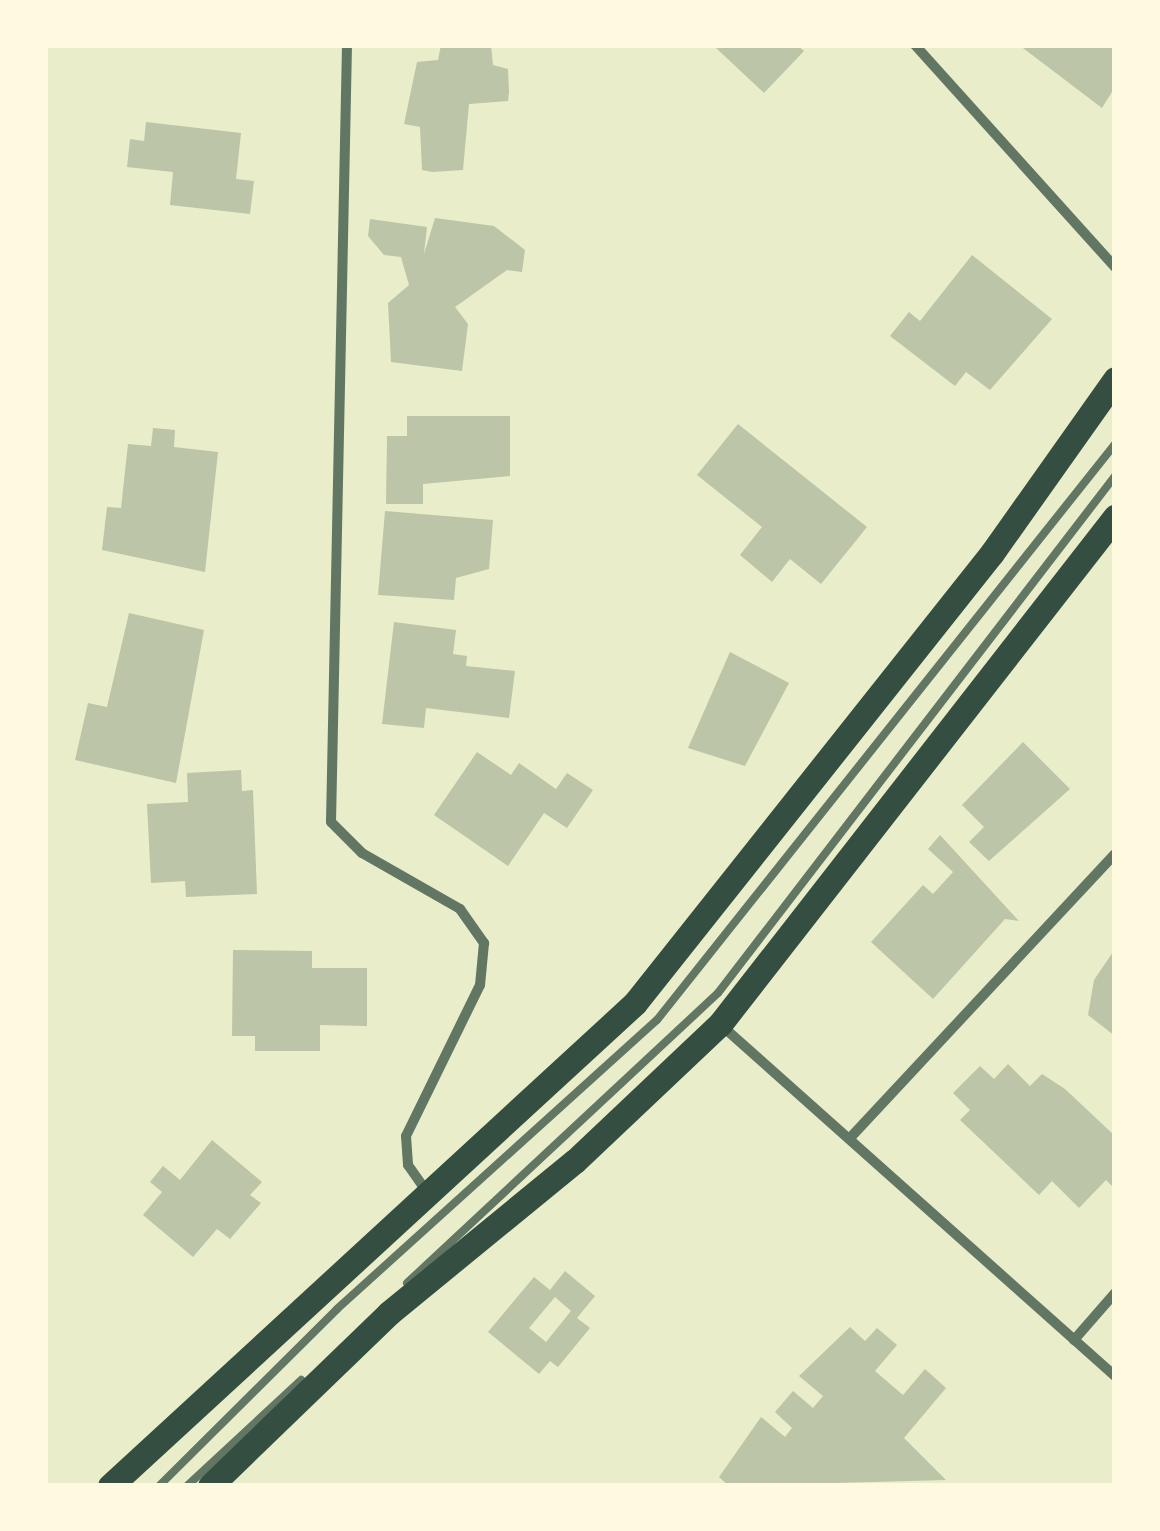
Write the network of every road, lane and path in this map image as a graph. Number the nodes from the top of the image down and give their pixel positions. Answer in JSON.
{"nodes":[{"id":1,"x":347,"y":45,"type":"edge"},
{"id":2,"x":915,"y":45,"type":"edge"},
{"id":3,"x":1115,"y":267,"type":"edge"},
{"id":4,"x":1115,"y":379,"type":"edge"},
{"id":5,"x":1115,"y":444,"type":"edge"},
{"id":6,"x":1115,"y":476,"type":"edge"},
{"id":7,"x":1115,"y":517,"type":"edge"},
{"id":8,"x":1115,"y":854,"type":"edge"},
{"id":9,"x":720,"y":1024,"type":"junction"},
{"id":10,"x":850,"y":1138,"type":"junction"},
{"id":11,"x":426,"y":1190,"type":"junction"},
{"id":12,"x":1115,"y":1293,"type":"edge"},
{"id":13,"x":1074,"y":1340,"type":"junction"},
{"id":14,"x":1115,"y":1376,"type":"edge"},
{"id":15,"x":110,"y":1486,"type":"edge"},
{"id":16,"x":159,"y":1486,"type":"edge"},
{"id":17,"x":187,"y":1486,"type":"edge"},
{"id":18,"x":210,"y":1486,"type":"edge"}],
"edges":[{"from":1,"to":11,"type":"street"},
{"from":2,"to":3,"type":"street"},
{"from":4,"to":11,"type":"main road"},
{"from":5,"to":16,"type":"lane"},
{"from":6,"to":17,"type":"lane"},
{"from":7,"to":9,"type":"main road"},
{"from":8,"to":10,"type":"street"},
{"from":9,"to":10,"type":"street"},
{"from":9,"to":18,"type":"main road"},
{"from":10,"to":13,"type":"street"},
{"from":11,"to":15,"type":"main road"},
{"from":12,"to":13,"type":"street"},
{"from":13,"to":14,"type":"street"}]}
